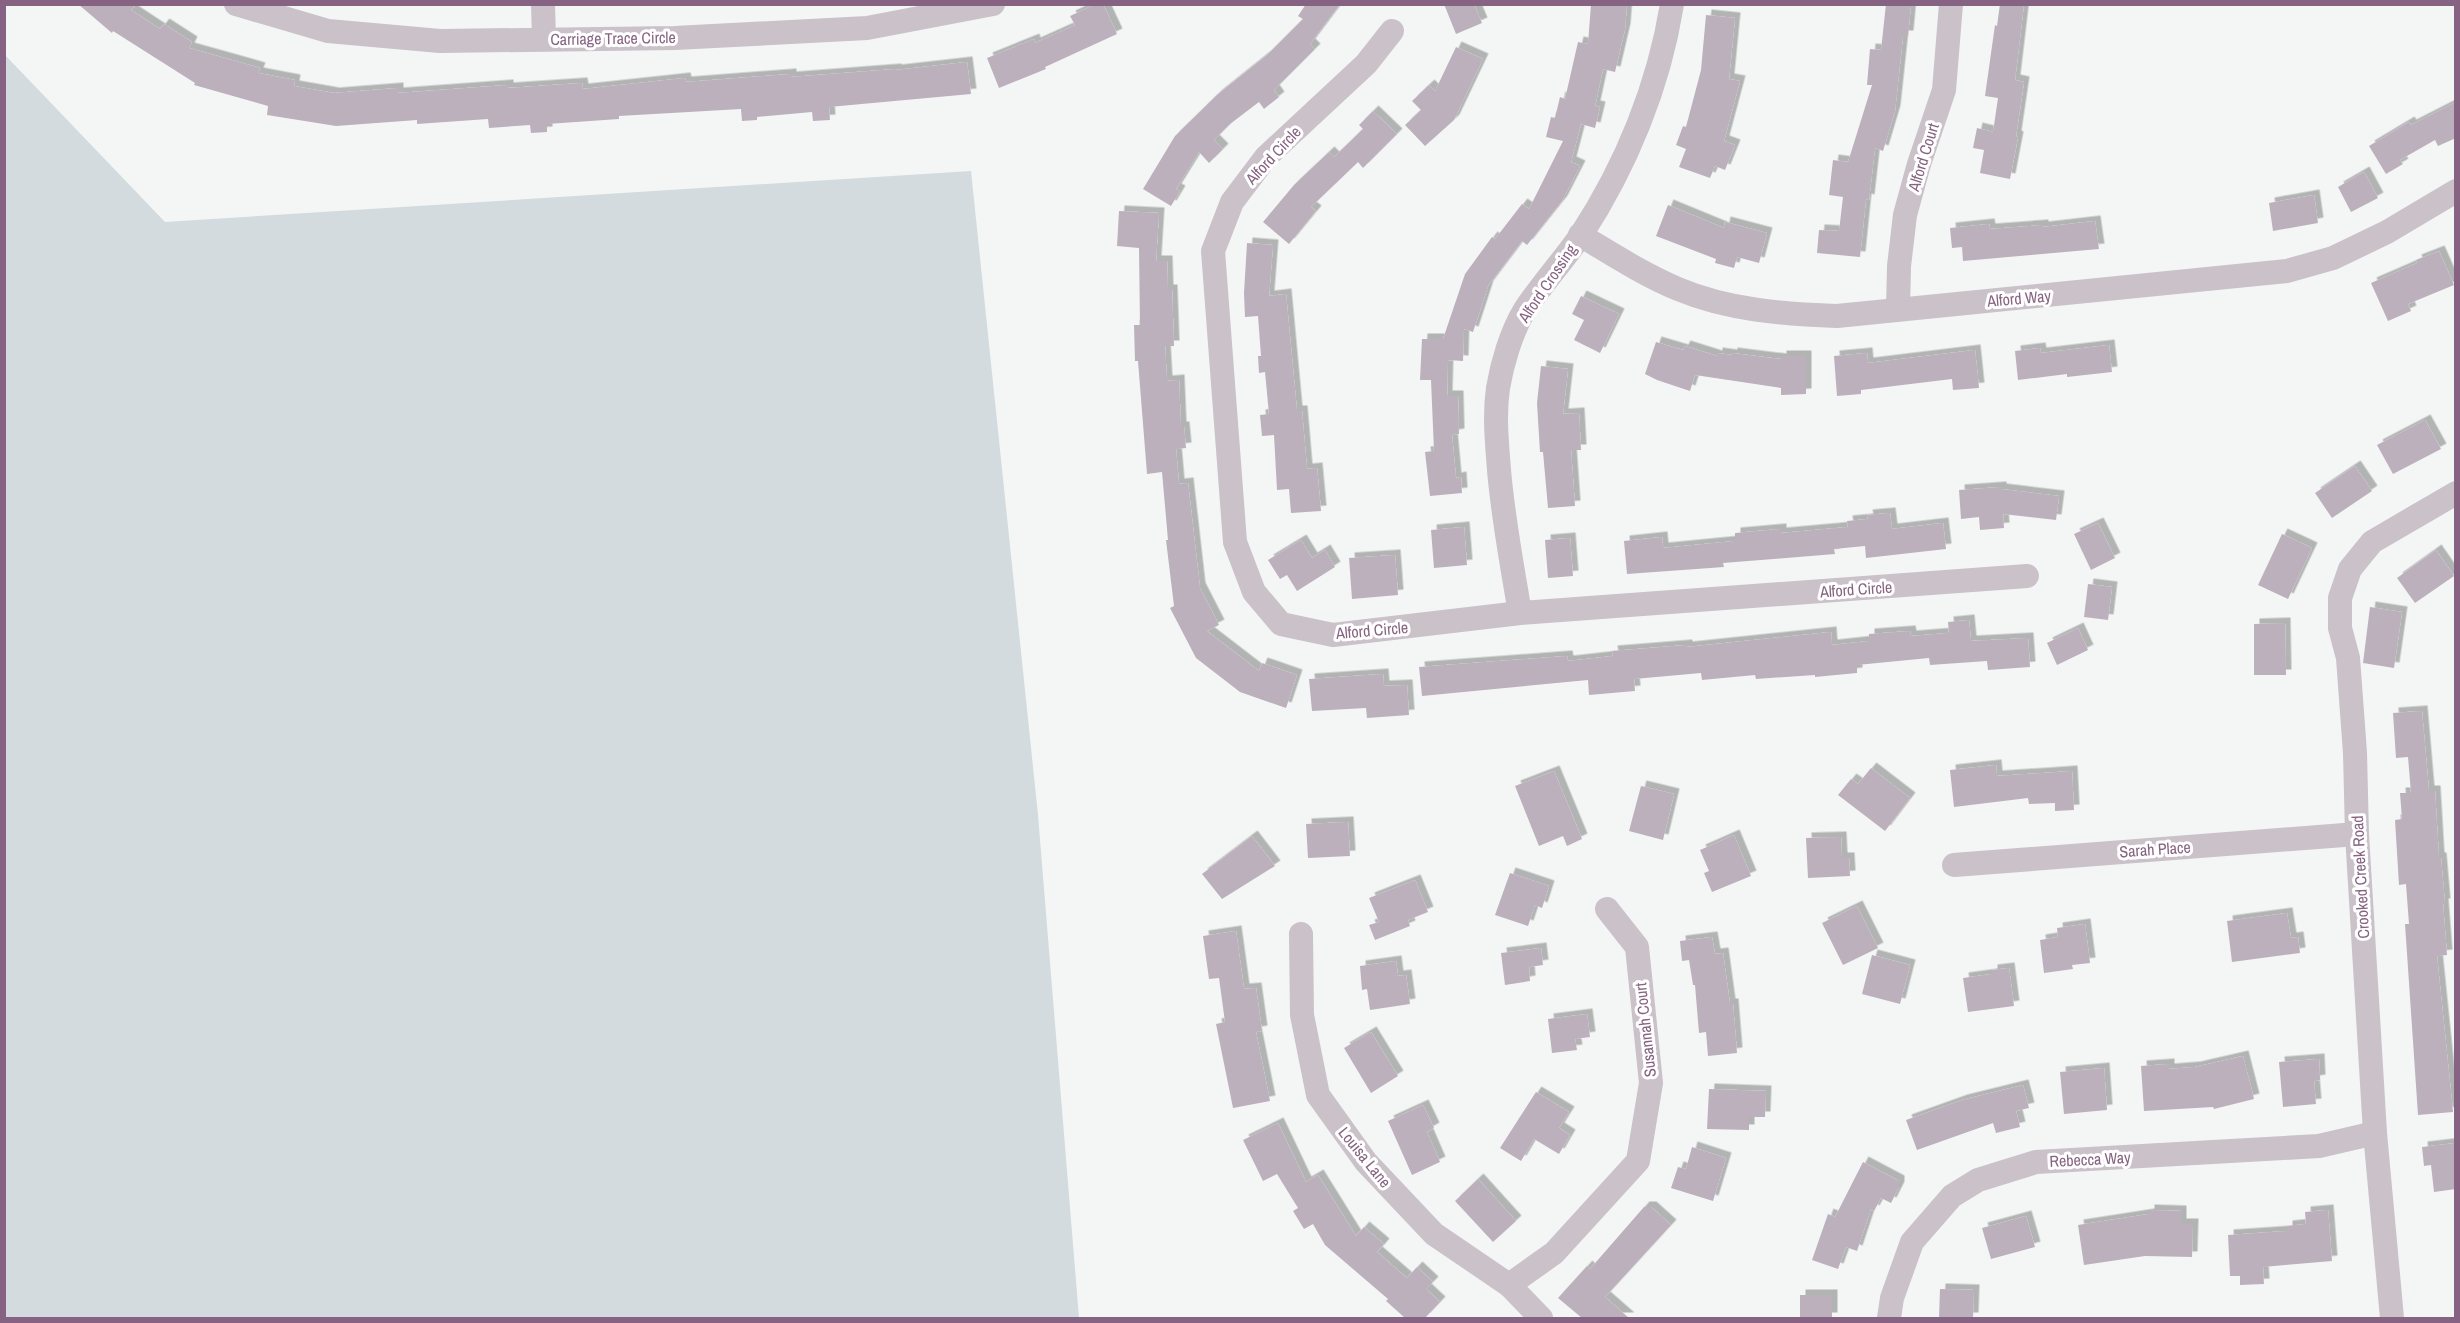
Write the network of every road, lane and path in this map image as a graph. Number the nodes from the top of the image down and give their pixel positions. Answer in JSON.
{"nodes":[{"id":1,"x":236,"y":4,"type":"edge"},
{"id":2,"x":543,"y":4,"type":"edge"},
{"id":3,"x":993,"y":4,"type":"edge"},
{"id":4,"x":1672,"y":4,"type":"edge"},
{"id":5,"x":1952,"y":4,"type":"edge"},
{"id":6,"x":1392,"y":31,"type":"dead end"},
{"id":7,"x":544,"y":39,"type":"junction"},
{"id":8,"x":2456,"y":191,"type":"edge"},
{"id":9,"x":1580,"y":235,"type":"junction"},
{"id":10,"x":1898,"y":309,"type":"junction"},
{"id":11,"x":2456,"y":493,"type":"edge"},
{"id":12,"x":2027,"y":576,"type":"dead end"},
{"id":13,"x":1520,"y":613,"type":"junction"},
{"id":14,"x":2357,"y":834,"type":"junction"},
{"id":15,"x":1954,"y":865,"type":"dead end"},
{"id":16,"x":1607,"y":909,"type":"dead end"},
{"id":17,"x":1301,"y":934,"type":"dead end"},
{"id":18,"x":2375,"y":1133,"type":"junction"},
{"id":19,"x":1509,"y":1285,"type":"junction"},
{"id":20,"x":1541,"y":1318,"type":"edge"},
{"id":21,"x":1889,"y":1318,"type":"edge"},
{"id":22,"x":2392,"y":1318,"type":"edge"}],
"edges":[{"from":1,"to":7,"type":"street","name":"Carriage Trace Circle"},
{"from":2,"to":7,"type":"street"},
{"from":3,"to":7,"type":"street","name":"Carriage Trace Circle"},
{"from":4,"to":9,"type":"street","name":"Alford Crossing"},
{"from":5,"to":10,"type":"street","name":"Alford Court"},
{"from":6,"to":13,"type":"street","name":"Alford Circle"},
{"from":8,"to":10,"type":"street","name":"Alford Way"},
{"from":9,"to":10,"type":"street","name":"Alford Way"},
{"from":9,"to":13,"type":"street","name":"Alford Crossing"},
{"from":11,"to":14,"type":"street","name":"Crooked Creek Road"},
{"from":12,"to":13,"type":"street","name":"Alford Circle"},
{"from":14,"to":15,"type":"street","name":"Sarah Place"},
{"from":14,"to":18,"type":"street","name":"Crooked Creek Road"},
{"from":16,"to":19,"type":"street","name":"Susannah Court"},
{"from":17,"to":19,"type":"street","name":"Louisa Lane"},
{"from":18,"to":21,"type":"street","name":"Rebecca Way"},
{"from":18,"to":22,"type":"street","name":"Crooked Creek Road"},
{"from":19,"to":20,"type":"street","name":"Louisa Lane"}]}
